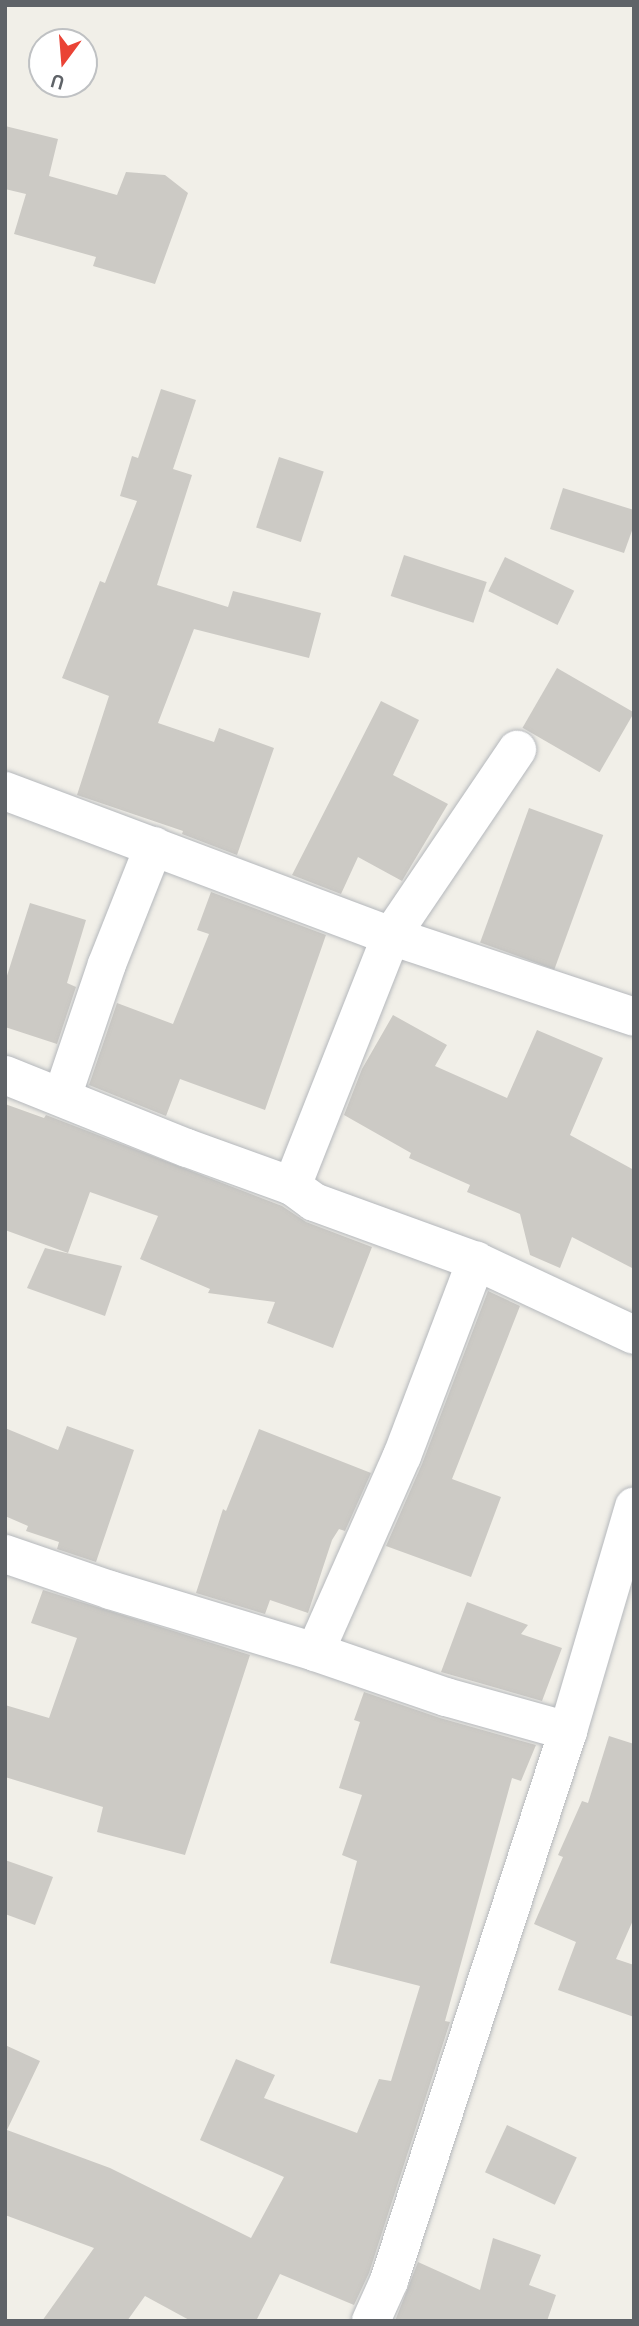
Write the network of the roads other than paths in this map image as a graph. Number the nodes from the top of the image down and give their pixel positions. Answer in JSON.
{"nodes":[{"id":1,"x":517,"y":750,"type":"dead end"},
{"id":2,"x":5,"y":790,"type":"edge"},
{"id":3,"x":154,"y":846,"type":"junction"},
{"id":4,"x":391,"y":936,"type":"junction"},
{"id":5,"x":634,"y":1017,"type":"edge"},
{"id":6,"x":5,"y":1075,"type":"edge"},
{"id":7,"x":62,"y":1097,"type":"junction"},
{"id":8,"x":292,"y":1186,"type":"junction"},
{"id":9,"x":476,"y":1261,"type":"junction"},
{"id":10,"x":634,"y":1335,"type":"edge"},
{"id":11,"x":634,"y":1507,"type":"edge"},
{"id":12,"x":5,"y":1554,"type":"edge"},
{"id":13,"x":315,"y":1652,"type":"junction"},
{"id":14,"x":568,"y":1731,"type":"junction"},
{"id":15,"x":371,"y":2321,"type":"edge"}],
"edges":[{"from":1,"to":4,"type":"street"},
{"from":2,"to":3,"type":"street"},
{"from":3,"to":4,"type":"street"},
{"from":3,"to":7,"type":"street"},
{"from":4,"to":5,"type":"street"},
{"from":4,"to":8,"type":"street"},
{"from":6,"to":7,"type":"street"},
{"from":7,"to":8,"type":"street"},
{"from":8,"to":9,"type":"street"},
{"from":9,"to":10,"type":"street"},
{"from":9,"to":13,"type":"street"},
{"from":11,"to":14,"type":"street"},
{"from":12,"to":13,"type":"street"},
{"from":13,"to":14,"type":"street"},
{"from":14,"to":15,"type":"street"}]}
